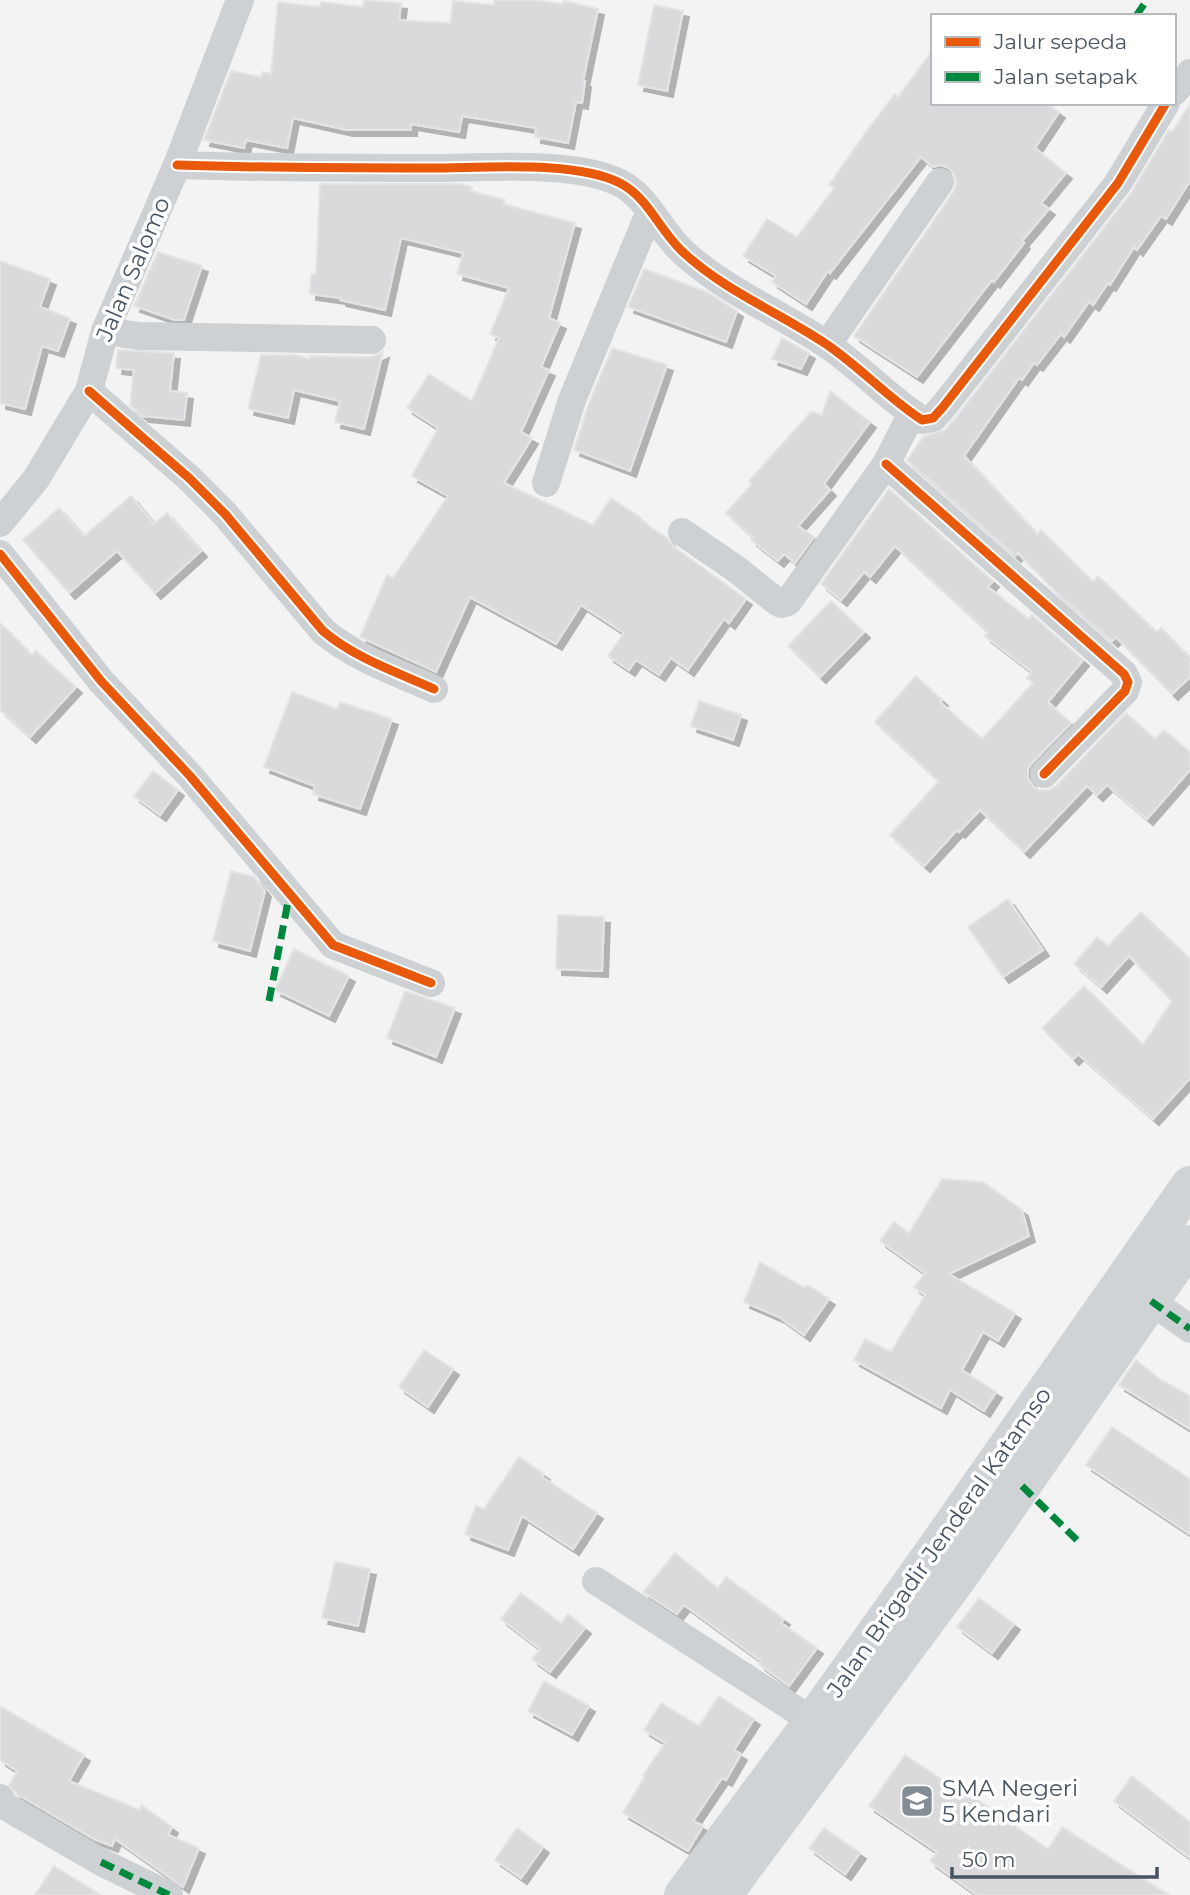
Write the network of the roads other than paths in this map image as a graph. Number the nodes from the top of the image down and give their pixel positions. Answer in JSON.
{"nodes":[{"id":1,"x":240,"y":0,"type":"edge"},
{"id":2,"x":1190,"y":73,"type":"edge"},
{"id":3,"x":1176,"y":90,"type":"edge"},
{"id":4,"x":1165,"y":105,"type":"edge"},
{"id":5,"x":177,"y":165,"type":"junction"},
{"id":6,"x":940,"y":183,"type":"dead end"},
{"id":7,"x":650,"y":211,"type":"junction"},
{"id":8,"x":104,"y":331,"type":"junction"},
{"id":9,"x":372,"y":340,"type":"dead end"},
{"id":10,"x":827,"y":345,"type":"junction"},
{"id":11,"x":89,"y":391,"type":"junction"},
{"id":12,"x":912,"y":413,"type":"junction"},
{"id":13,"x":886,"y":464,"type":"junction"},
{"id":14,"x":547,"y":483,"type":"dead end"},
{"id":15,"x":0,"y":523,"type":"edge"},
{"id":16,"x":682,"y":532,"type":"dead end"},
{"id":17,"x":0,"y":554,"type":"edge"},
{"id":18,"x":434,"y":689,"type":"dead end"},
{"id":19,"x":1044,"y":774,"type":"dead end"},
{"id":20,"x":431,"y":983,"type":"dead end"},
{"id":21,"x":1190,"y":1185,"type":"edge"},
{"id":22,"x":1190,"y":1244,"type":"edge"},
{"id":23,"x":1151,"y":1301,"type":"junction"},
{"id":24,"x":1190,"y":1329,"type":"edge"},
{"id":25,"x":596,"y":1581,"type":"dead end"},
{"id":26,"x":813,"y":1721,"type":"junction"},
{"id":27,"x":0,"y":1798,"type":"edge"},
{"id":28,"x":169,"y":1895,"type":"edge"},
{"id":29,"x":682,"y":1895,"type":"edge"},
{"id":30,"x":723,"y":1895,"type":"edge"}],
"edges":[{"from":1,"to":5,"type":"street","name":"Jalan Salomo"},
{"from":2,"to":3,"type":"street"},
{"from":4,"to":12,"type":"street"},
{"from":5,"to":7,"type":"street"},
{"from":5,"to":8,"type":"street","name":"Jalan Salomo"},
{"from":6,"to":10,"type":"street"},
{"from":7,"to":10,"type":"street"},
{"from":7,"to":14,"type":"street"},
{"from":8,"to":9,"type":"street"},
{"from":8,"to":11,"type":"street","name":"Jalan Salomo"},
{"from":10,"to":12,"type":"street"},
{"from":11,"to":15,"type":"street","name":"Jalan Salomo"},
{"from":11,"to":18,"type":"street"},
{"from":12,"to":13,"type":"street"},
{"from":13,"to":16,"type":"street"},
{"from":13,"to":19,"type":"street"},
{"from":17,"to":20,"type":"street"},
{"from":21,"to":26,"type":"main road","name":"Jalan Brigadir Jenderal Katamso"},
{"from":22,"to":23,"type":"main road","name":"Jalan Brigadir Jenderal Katamso"},
{"from":23,"to":24,"type":"street"},
{"from":23,"to":30,"type":"main road","name":"Jalan Brigadir Jenderal Katamso"},
{"from":25,"to":26,"type":"street"},
{"from":26,"to":29,"type":"main road","name":"Jalan Brigadir Jenderal Katamso"},
{"from":27,"to":28,"type":"street"}]}
